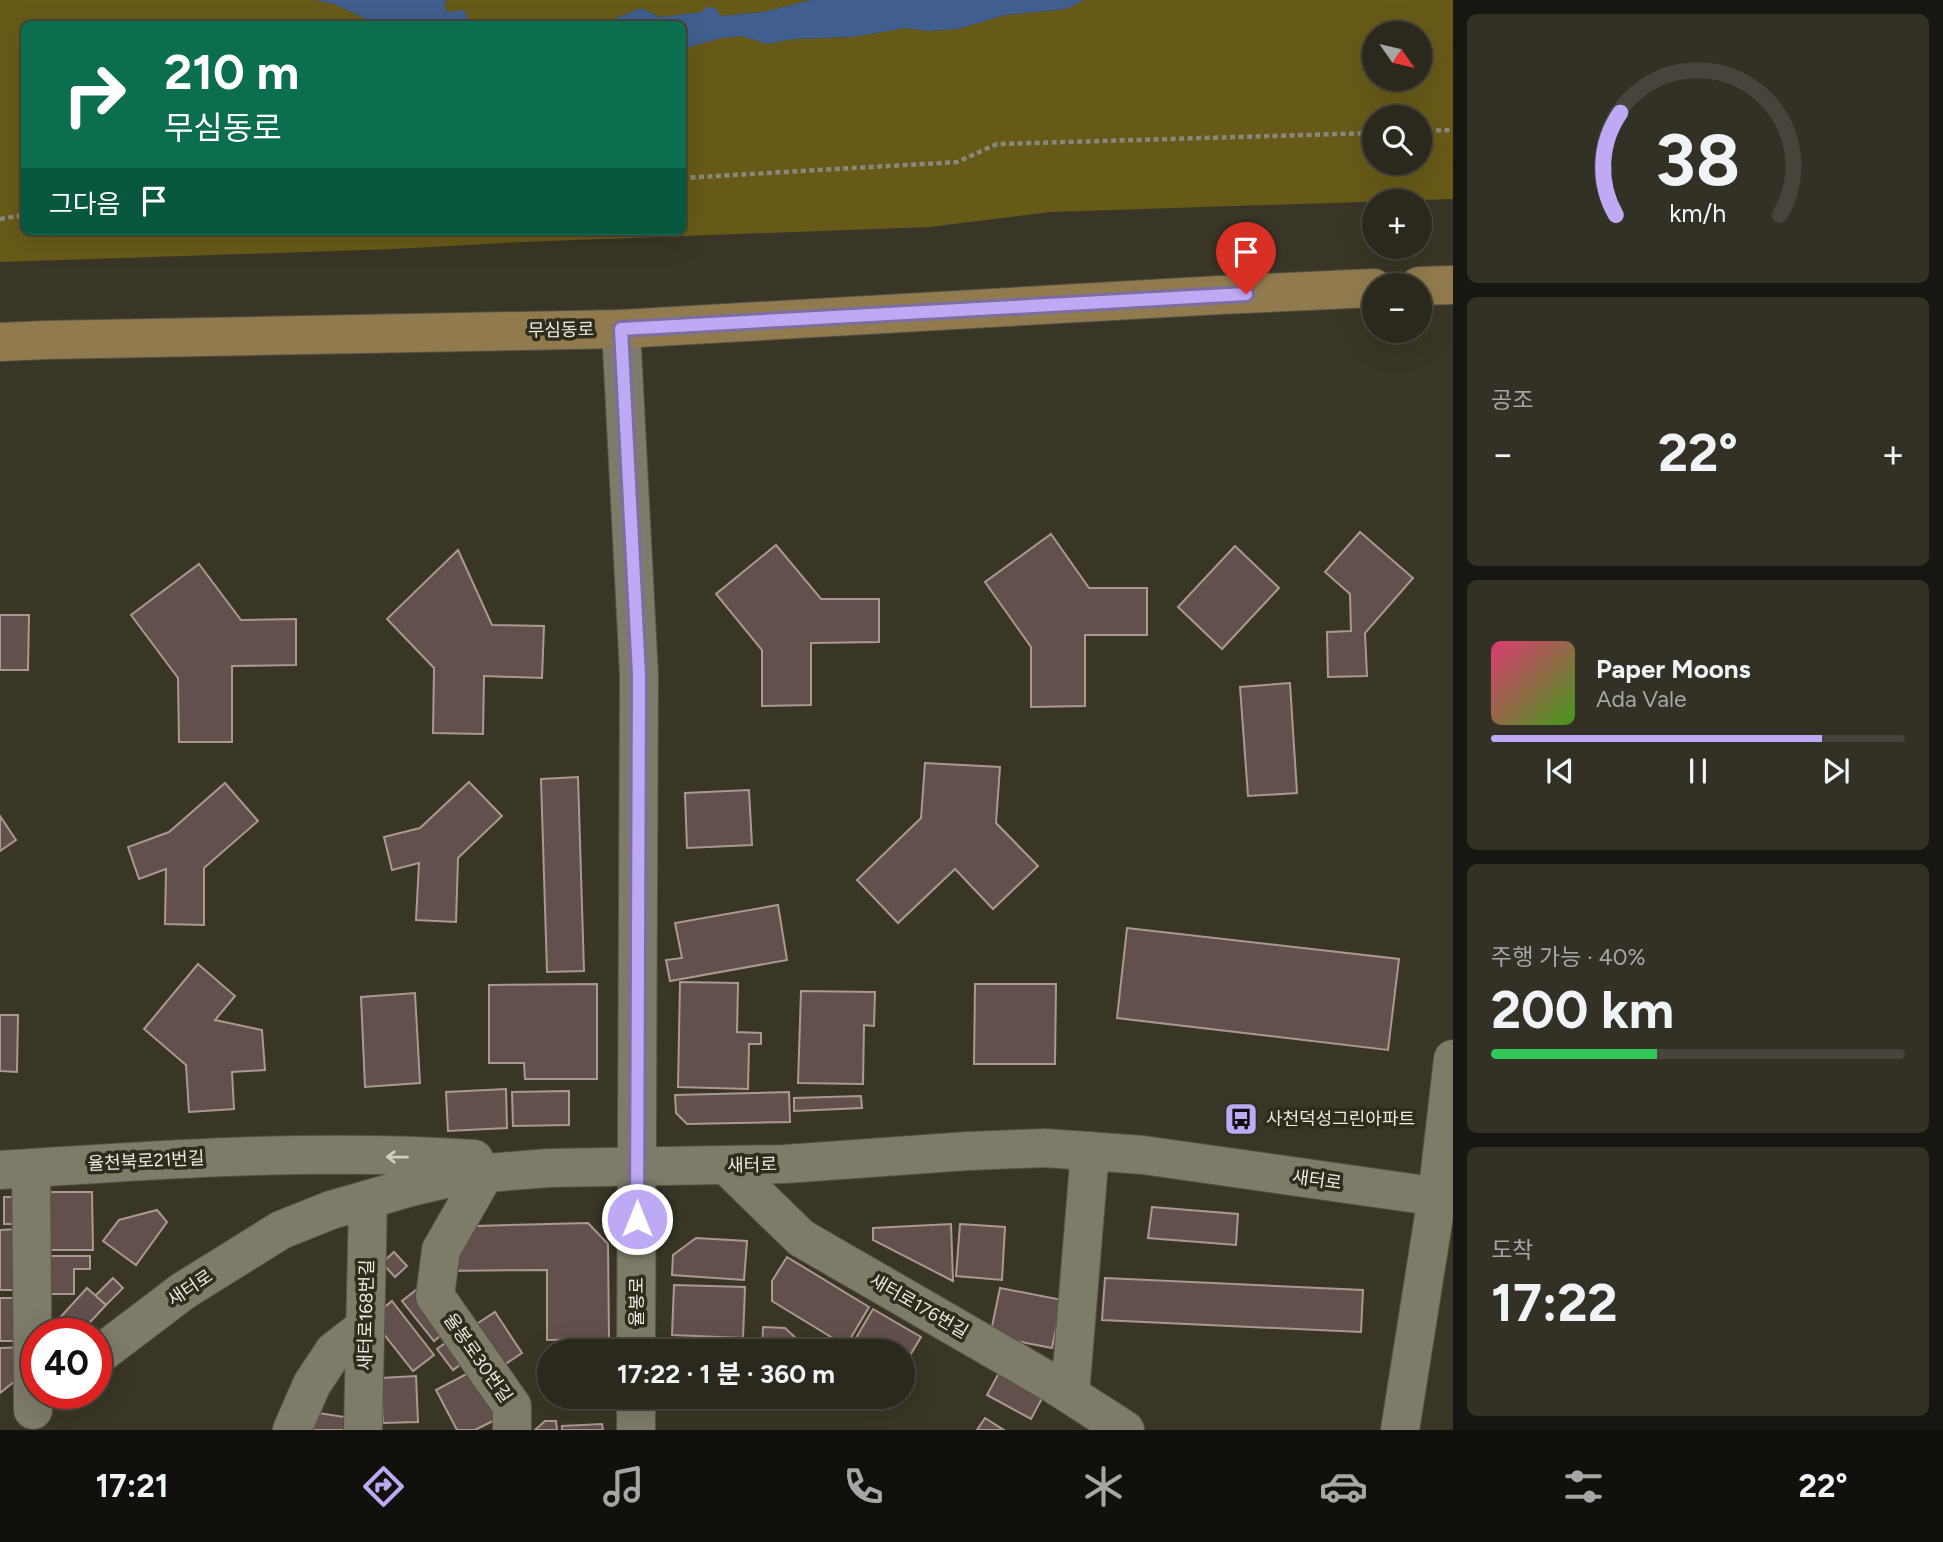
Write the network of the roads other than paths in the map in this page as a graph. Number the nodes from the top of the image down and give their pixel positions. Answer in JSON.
{"nodes":[{"id":1,"x":1453,"y":285,"type":"edge"},
{"id":2,"x":1432,"y":286,"type":"edge"},
{"id":3,"x":1362,"y":289,"type":"edge"},
{"id":4,"x":621,"y":329,"type":"junction"},
{"id":5,"x":0,"y":342,"type":"edge"},
{"id":6,"x":1453,"y":1059,"type":"edge"},
{"id":7,"x":1090,"y":1152,"type":"junction"},
{"id":8,"x":292,"y":1154,"type":"junction"},
{"id":9,"x":726,"y":1165,"type":"junction"},
{"id":10,"x":587,"y":1167,"type":"junction"},
{"id":11,"x":637,"y":1167,"type":"junction"},
{"id":12,"x":16,"y":1169,"type":"edge"},
{"id":13,"x":485,"y":1174,"type":"junction"},
{"id":14,"x":1445,"y":1198,"type":"edge"},
{"id":15,"x":368,"y":1200,"type":"junction"},
{"id":16,"x":297,"y":1223,"type":"junction"},
{"id":17,"x":365,"y":1327,"type":"junction"},
{"id":18,"x":636,"y":1339,"type":"edge"},
{"id":19,"x":112,"y":1345,"type":"edge"},
{"id":20,"x":1070,"y":1394,"type":"junction"},
{"id":21,"x":636,"y":1409,"type":"edge"},
{"id":22,"x":32,"y":1411,"type":"edge"},
{"id":23,"x":292,"y":1430,"type":"edge"},
{"id":24,"x":363,"y":1430,"type":"edge"},
{"id":25,"x":512,"y":1430,"type":"edge"},
{"id":26,"x":636,"y":1430,"type":"edge"},
{"id":27,"x":1125,"y":1430,"type":"edge"},
{"id":28,"x":1400,"y":1430,"type":"edge"}],
"edges":[{"from":1,"to":2,"type":"main road"},
{"from":3,"to":4,"type":"main road","name":"무심동로"},
{"from":4,"to":5,"type":"main road","name":"무심동로"},
{"from":4,"to":11,"type":"street","name":"율봉로"},
{"from":6,"to":14,"type":"street"},
{"from":7,"to":9,"type":"street","name":"새터로"},
{"from":7,"to":14,"type":"street","name":"새터로"},
{"from":7,"to":20,"type":"street"},
{"from":10,"to":8,"type":"street","name":"율천북로21번길","one_way":true},
{"from":8,"to":12,"type":"street","name":"율천북로21번길"},
{"from":8,"to":16,"type":"street"},
{"from":9,"to":11,"type":"street","name":"새터로"},
{"from":9,"to":20,"type":"street","name":"새터로176번길"},
{"from":10,"to":11,"type":"street","name":"새터로"},
{"from":10,"to":13,"type":"street","name":"새터로"},
{"from":11,"to":18,"type":"street","name":"율봉로"},
{"from":12,"to":22,"type":"street"},
{"from":13,"to":15,"type":"street","name":"새터로"},
{"from":13,"to":25,"type":"street","name":"율봉로30번길"},
{"from":14,"to":28,"type":"street"},
{"from":15,"to":16,"type":"street","name":"새터로"},
{"from":15,"to":17,"type":"street","name":"새터로168번길"},
{"from":16,"to":19,"type":"street","name":"새터로"},
{"from":17,"to":23,"type":"street"},
{"from":17,"to":24,"type":"street","name":"새터로168번길"},
{"from":20,"to":27,"type":"street","name":"새터로176번길"},
{"from":21,"to":26,"type":"street"}]}
